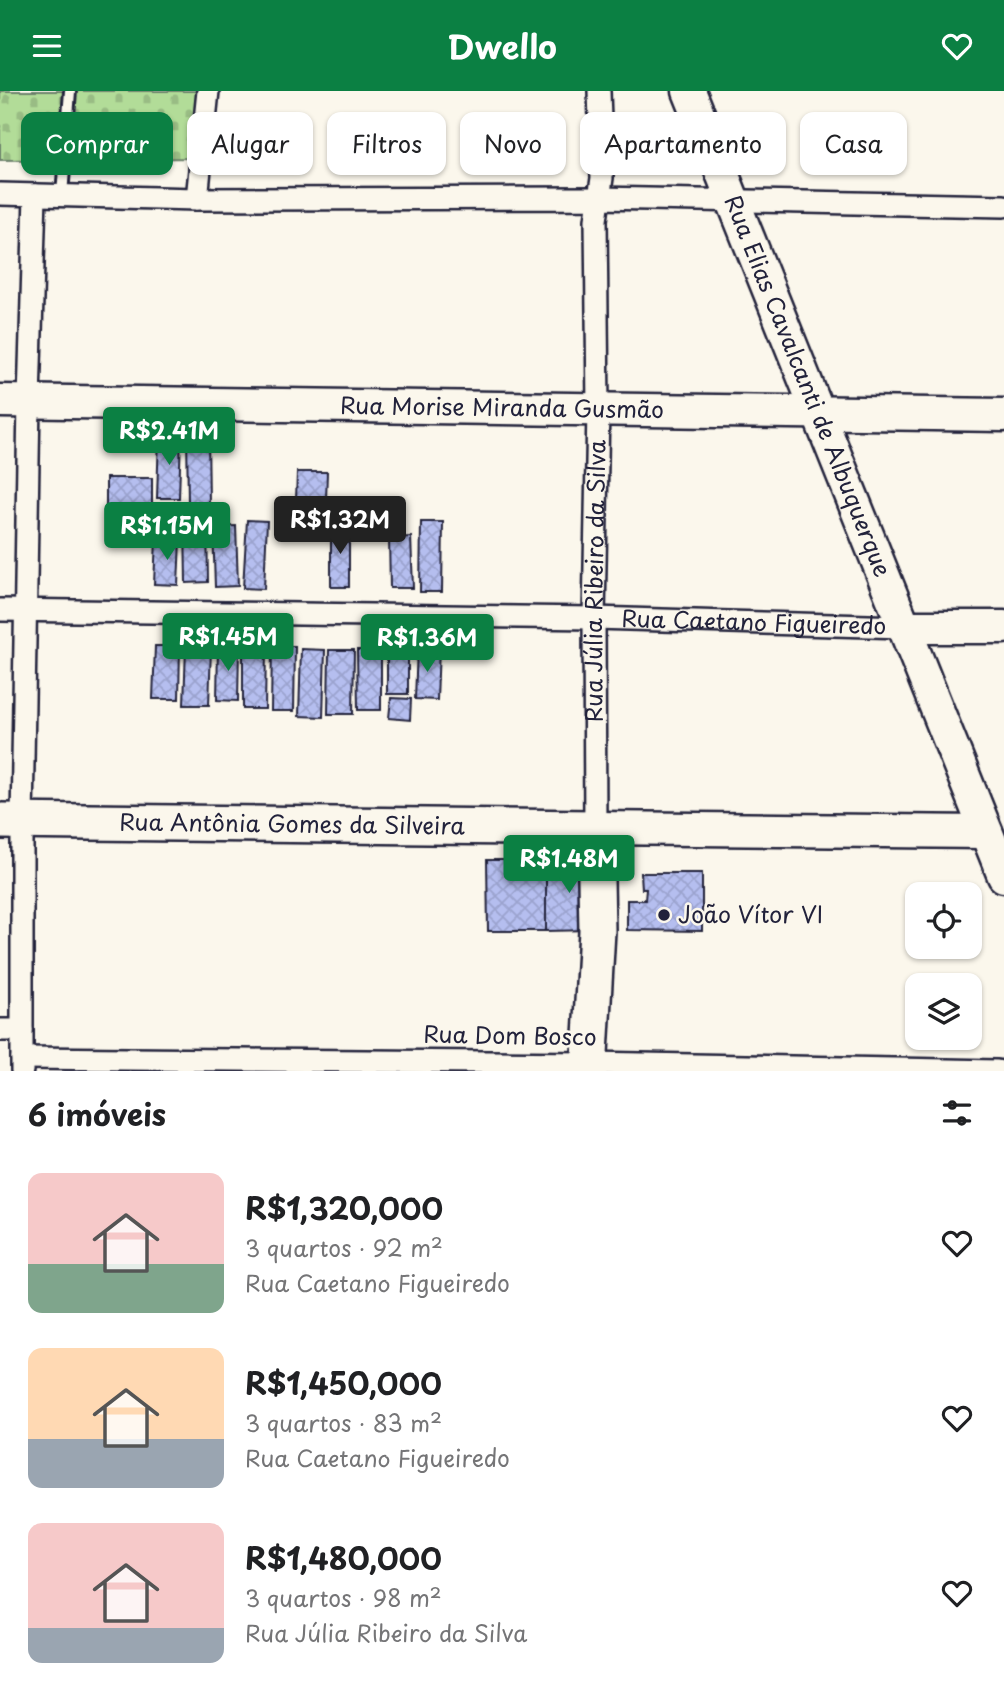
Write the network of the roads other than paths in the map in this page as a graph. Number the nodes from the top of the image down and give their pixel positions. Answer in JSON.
{"nodes":[{"id":1,"x":70,"y":91,"type":"edge"},
{"id":2,"x":210,"y":91,"type":"edge"},
{"id":3,"x":599,"y":91,"type":"edge"},
{"id":4,"x":689,"y":91,"type":"edge"},
{"id":5,"x":0,"y":194,"type":"edge"},
{"id":6,"x":35,"y":194,"type":"junction"},
{"id":7,"x":62,"y":195,"type":"junction"},
{"id":8,"x":599,"y":198,"type":"junction"},
{"id":9,"x":197,"y":199,"type":"junction"},
{"id":10,"x":734,"y":201,"type":"junction"},
{"id":11,"x":1004,"y":206,"type":"edge"},
{"id":12,"x":15,"y":401,"type":"edge"},
{"id":13,"x":598,"y":409,"type":"junction"},
{"id":14,"x":820,"y":413,"type":"junction"},
{"id":15,"x":1004,"y":415,"type":"edge"},
{"id":16,"x":0,"y":610,"type":"edge"},
{"id":17,"x":26,"y":610,"type":"junction"},
{"id":18,"x":594,"y":618,"type":"junction"},
{"id":19,"x":904,"y":627,"type":"junction"},
{"id":20,"x":1004,"y":627,"type":"edge"},
{"id":21,"x":11,"y":821,"type":"edge"},
{"id":22,"x":595,"y":828,"type":"junction"},
{"id":23,"x":995,"y":833,"type":"edge"},
{"id":24,"x":1004,"y":876,"type":"edge"},
{"id":25,"x":0,"y":1030,"type":"edge"},
{"id":26,"x":22,"y":1030,"type":"junction"},
{"id":27,"x":22,"y":1065,"type":"edge"},
{"id":28,"x":589,"y":1067,"type":"edge"},
{"id":29,"x":997,"y":1071,"type":"edge"}],
"edges":[{"from":1,"to":7,"type":"lane"},
{"from":2,"to":9,"type":"street"},
{"from":3,"to":8,"type":"street","name":"Rua Júlia Ribeiro da Silva"},
{"from":4,"to":10,"type":"street","name":"Rua Elias Cavalcanti de Albuquerque"},
{"from":5,"to":6,"type":"street"},
{"from":6,"to":7,"type":"street"},
{"from":6,"to":12,"type":"street"},
{"from":7,"to":9,"type":"street"},
{"from":8,"to":9,"type":"street"},
{"from":8,"to":10,"type":"street"},
{"from":8,"to":13,"type":"street","name":"Rua Júlia Ribeiro da Silva"},
{"from":10,"to":11,"type":"street"},
{"from":10,"to":14,"type":"street","name":"Rua Elias Cavalcanti de Albuquerque"},
{"from":12,"to":13,"type":"street","name":"Rua Morise Miranda Gusmão"},
{"from":12,"to":17,"type":"street"},
{"from":13,"to":14,"type":"street","name":"Rua Morise Miranda Gusmão"},
{"from":13,"to":18,"type":"street","name":"Rua Júlia Ribeiro da Silva"},
{"from":14,"to":15,"type":"street","name":"Rua Morise Miranda Gusmão"},
{"from":14,"to":19,"type":"street","name":"Rua Elias Cavalcanti de Albuquerque"},
{"from":16,"to":17,"type":"street","name":"Rua Caetano Figueiredo"},
{"from":17,"to":18,"type":"street","name":"Rua Caetano Figueiredo"},
{"from":17,"to":21,"type":"street"},
{"from":18,"to":19,"type":"street","name":"Rua Caetano Figueiredo"},
{"from":18,"to":22,"type":"street","name":"Rua Júlia Ribeiro da Silva"},
{"from":19,"to":20,"type":"street","name":"Rua Caetano Figueiredo"},
{"from":19,"to":23,"type":"street","name":"Rua Elias Cavalcanti de Albuquerque"},
{"from":21,"to":22,"type":"main road","name":"Rua Antônia Gomes da Silveira"},
{"from":21,"to":26,"type":"street"},
{"from":22,"to":23,"type":"street","name":"Rua Antônia Gomes da Silveira"},
{"from":22,"to":28,"type":"main road","name":"Rua Júlia Ribeiro da Silva"},
{"from":23,"to":24,"type":"street","name":"Rua Elias Cavalcanti de Albuquerque"},
{"from":25,"to":26,"type":"street"},
{"from":26,"to":27,"type":"street"},
{"from":27,"to":28,"type":"street","name":"Rua Dom Bosco"},
{"from":28,"to":29,"type":"street","name":"Rua Dom Bosco"}]}
